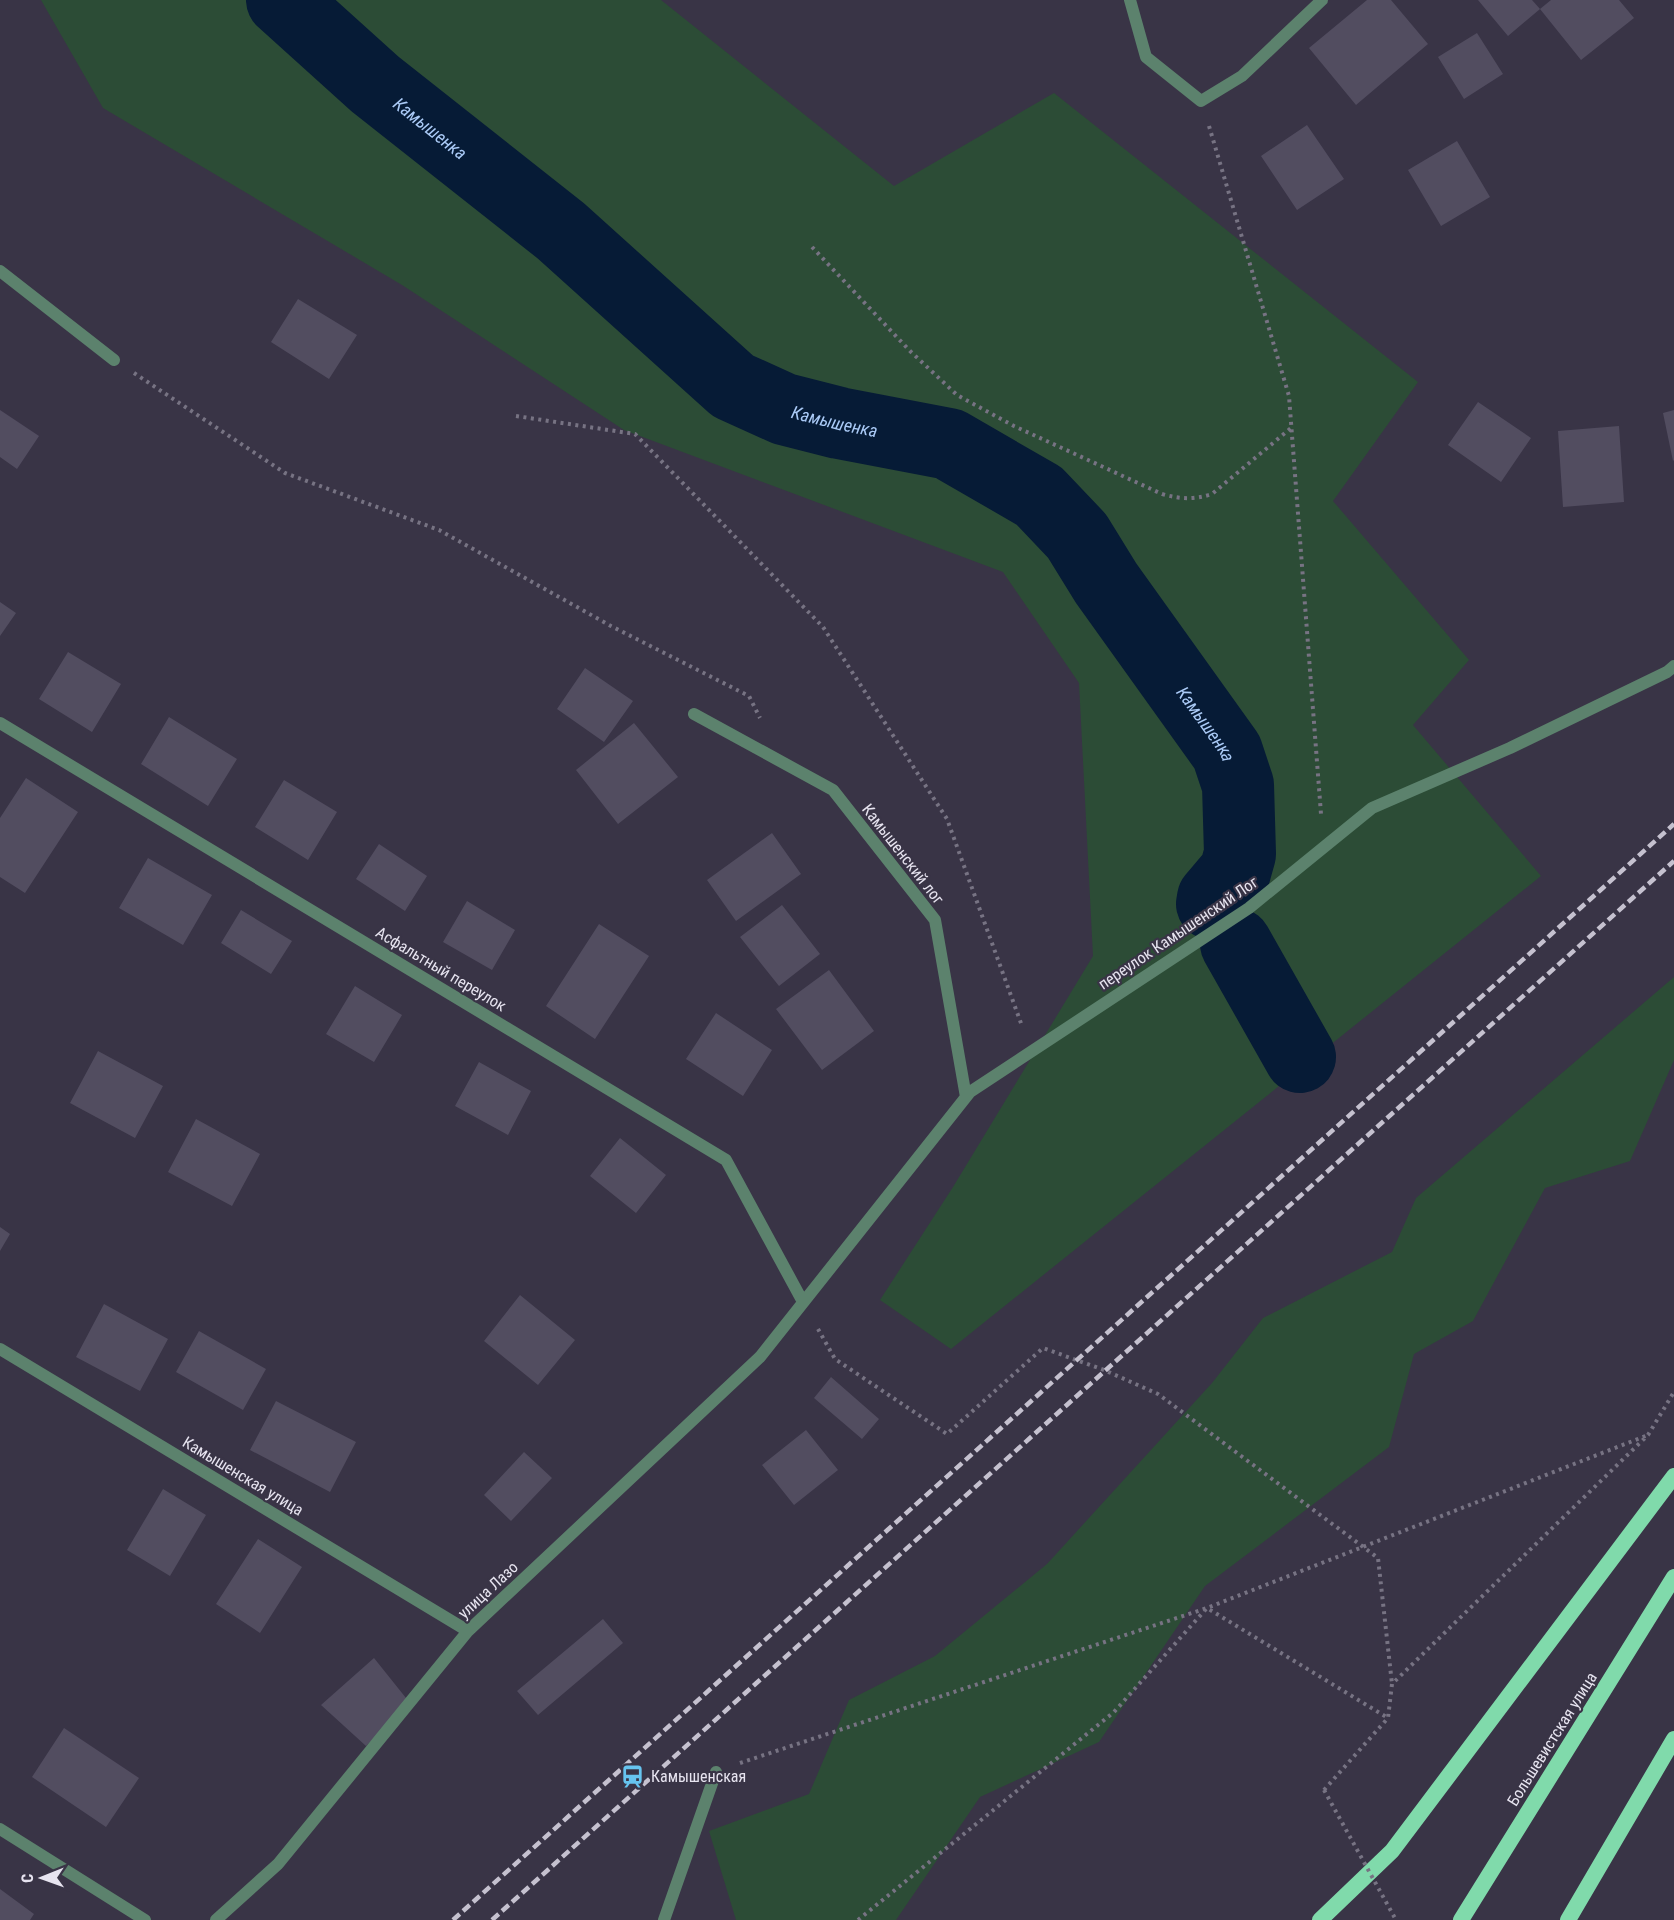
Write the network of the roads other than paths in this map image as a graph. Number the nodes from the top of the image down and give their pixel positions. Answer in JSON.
{"nodes":[{"id":1,"x":1130,"y":0,"type":"edge"},
{"id":2,"x":1322,"y":0,"type":"edge"},
{"id":3,"x":0,"y":271,"type":"edge"},
{"id":4,"x":114,"y":360,"type":"road end"},
{"id":5,"x":1674,"y":666,"type":"edge"},
{"id":6,"x":694,"y":714,"type":"dead end"},
{"id":7,"x":0,"y":723,"type":"edge"},
{"id":8,"x":966,"y":1097,"type":"junction"},
{"id":9,"x":803,"y":1302,"type":"junction"},
{"id":10,"x":0,"y":1349,"type":"edge"},
{"id":11,"x":1674,"y":1476,"type":"edge"},
{"id":12,"x":1674,"y":1577,"type":"edge"},
{"id":13,"x":468,"y":1631,"type":"junction"},
{"id":14,"x":1674,"y":1739,"type":"edge"},
{"id":15,"x":716,"y":1772,"type":"road end"},
{"id":16,"x":0,"y":1829,"type":"edge"},
{"id":17,"x":145,"y":1920,"type":"edge"},
{"id":18,"x":216,"y":1920,"type":"edge"},
{"id":19,"x":664,"y":1920,"type":"edge"},
{"id":20,"x":1320,"y":1920,"type":"edge"},
{"id":21,"x":1461,"y":1920,"type":"edge"},
{"id":22,"x":1568,"y":1920,"type":"edge"}],
"edges":[{"from":1,"to":2,"type":"street"},
{"from":3,"to":4,"type":"street"},
{"from":5,"to":8,"type":"street","name":"переулок Камышенский Лог"},
{"from":6,"to":8,"type":"street","name":"Камышенский лог"},
{"from":7,"to":9,"type":"street","name":"Асфальтный переулок"},
{"from":8,"to":9,"type":"street","name":"переулок Камышенский Лог"},
{"from":9,"to":13,"type":"street","name":"улица Лазо"},
{"from":10,"to":13,"type":"street","name":"Камышенская улица"},
{"from":11,"to":20,"type":"highway"},
{"from":12,"to":21,"type":"highway","name":"Большевистская улица"},
{"from":13,"to":18,"type":"street","name":"улица Лазо"},
{"from":14,"to":22,"type":"highway"},
{"from":15,"to":19,"type":"street"},
{"from":16,"to":17,"type":"street"}]}
